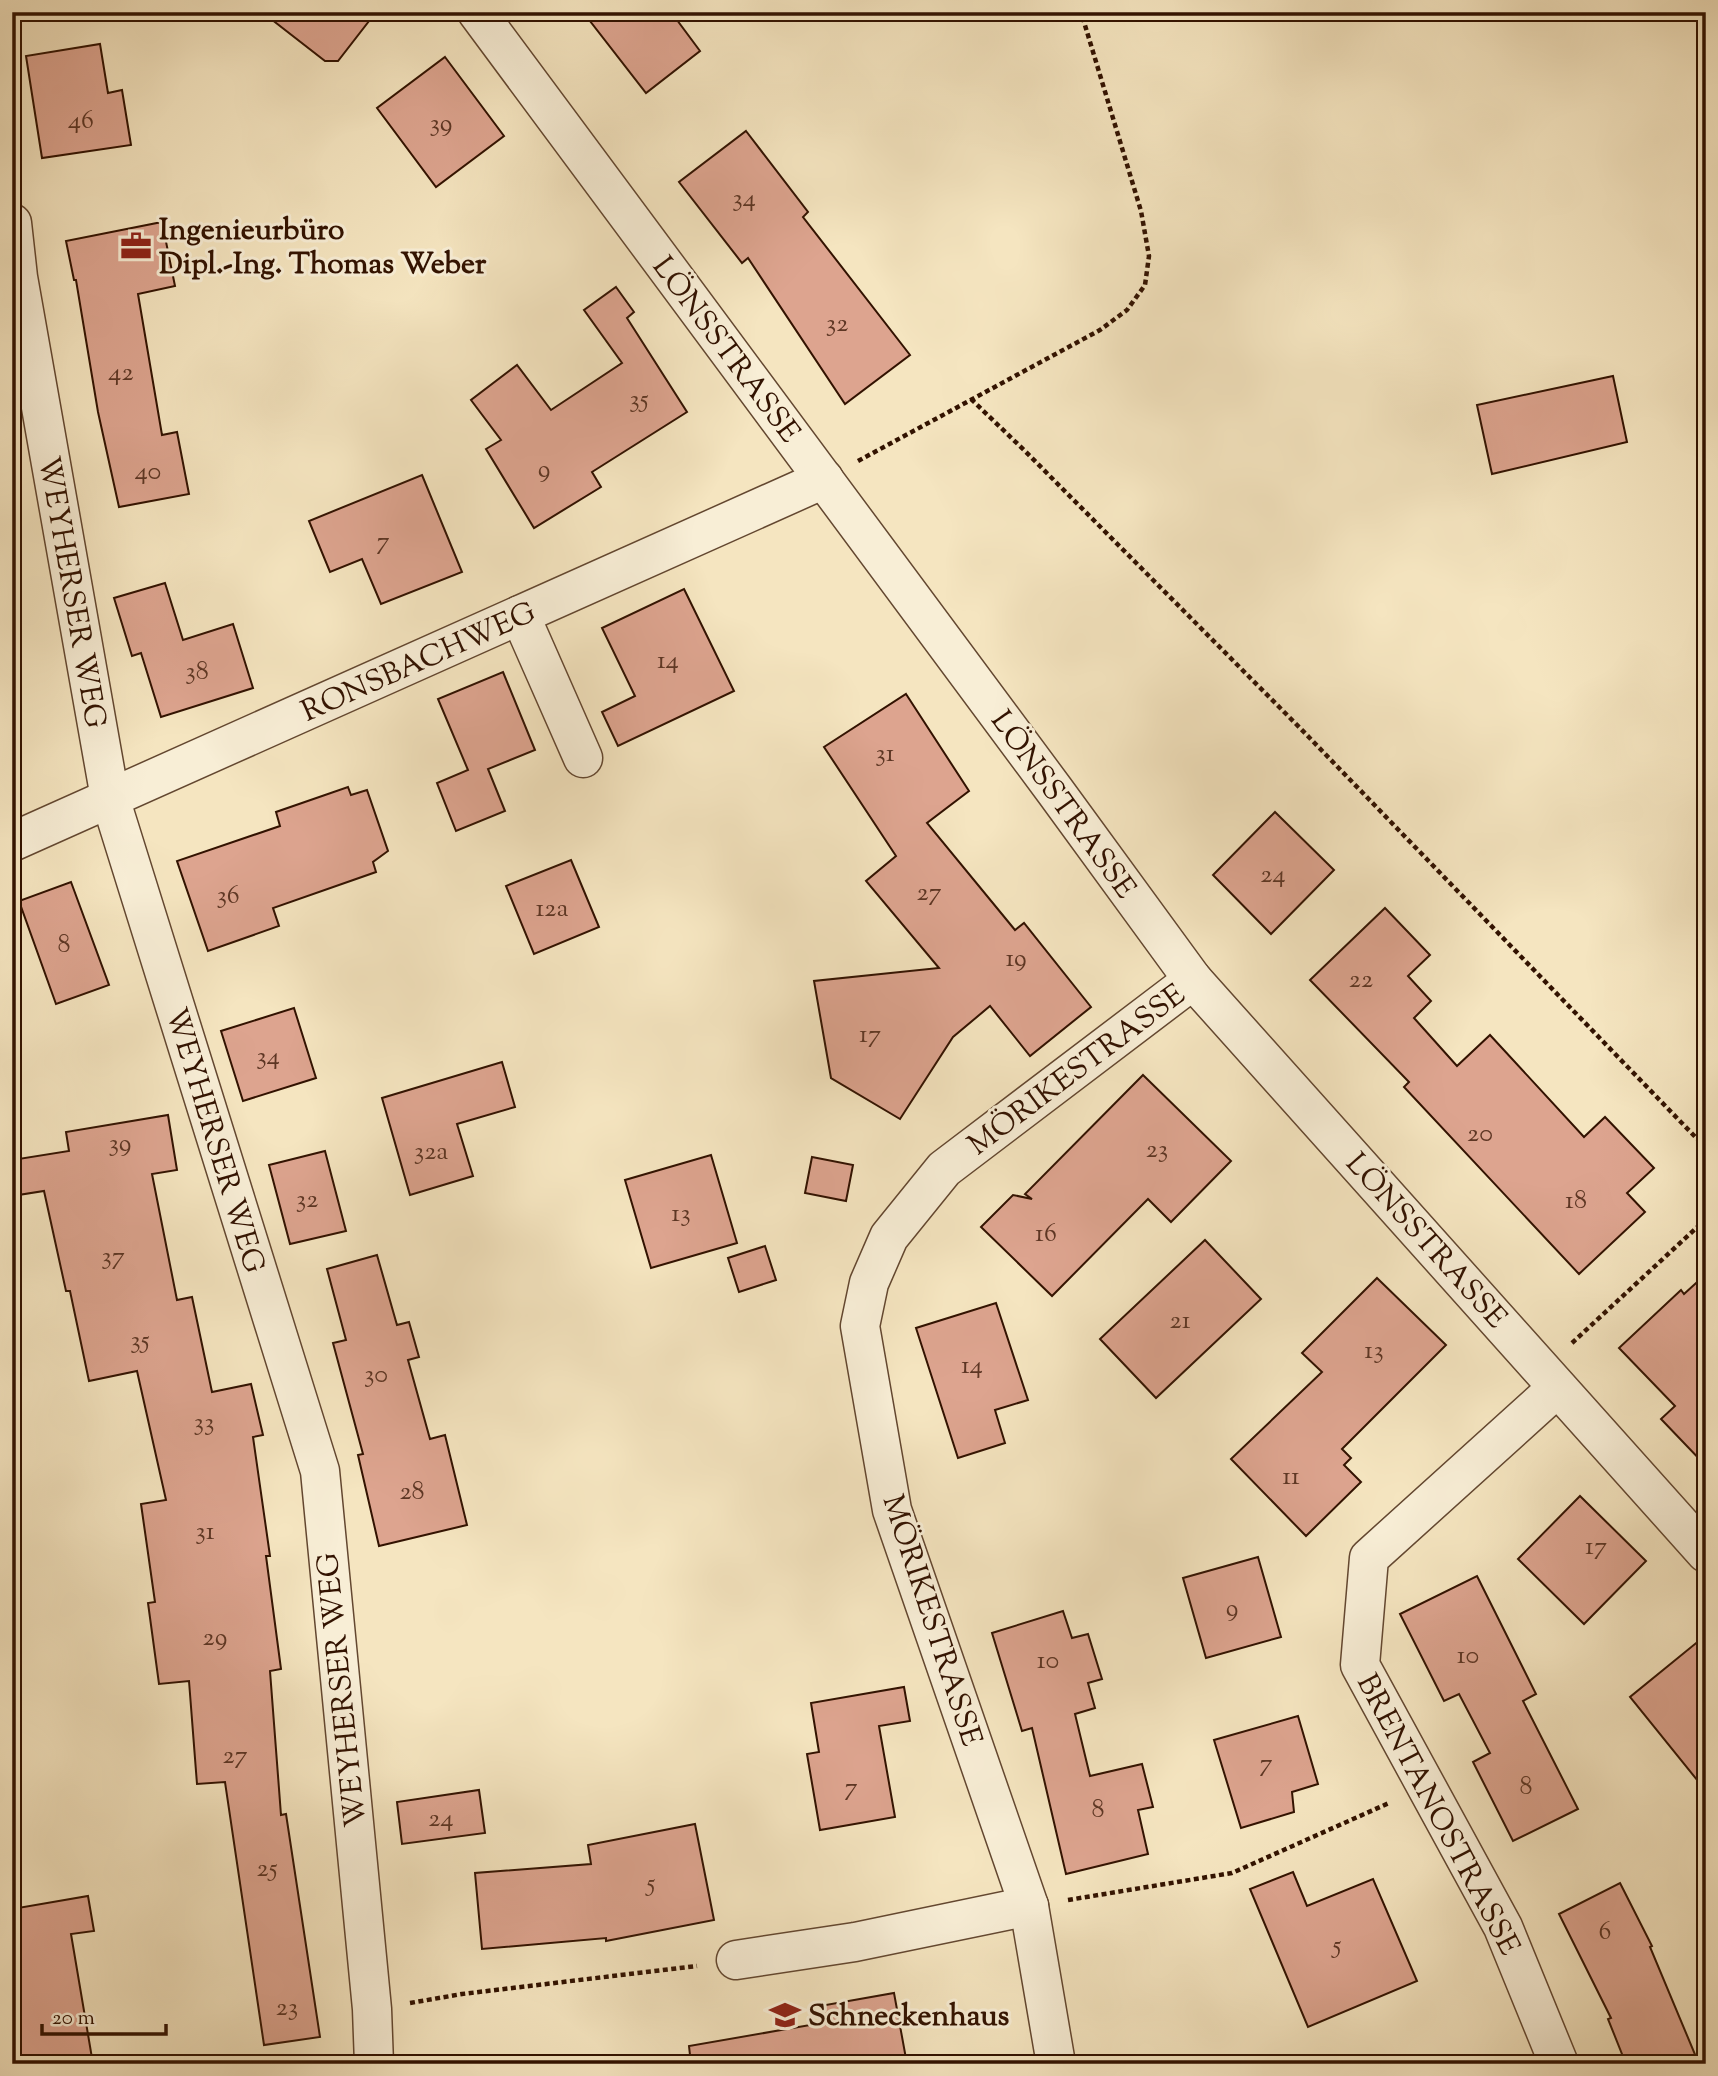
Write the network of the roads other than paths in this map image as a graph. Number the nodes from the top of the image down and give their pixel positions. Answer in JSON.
{"nodes":[{"id":1,"x":477,"y":12,"type":"edge"},
{"id":2,"x":12,"y":223,"type":"edge"},
{"id":3,"x":824,"y":479,"type":"junction"},
{"id":4,"x":520,"y":615,"type":"junction"},
{"id":5,"x":583,"y":758,"type":"dead end"},
{"id":6,"x":110,"y":798,"type":"junction"},
{"id":7,"x":12,"y":842,"type":"edge"},
{"id":8,"x":1193,"y":980,"type":"junction"},
{"id":9,"x":1550,"y":1379,"type":"junction"},
{"id":10,"x":1706,"y":1553,"type":"edge"},
{"id":11,"x":1029,"y":1906,"type":"junction"},
{"id":12,"x":736,"y":1960,"type":"road end"},
{"id":13,"x":374,"y":2064,"type":"edge"},
{"id":14,"x":1056,"y":2064,"type":"edge"},
{"id":15,"x":1559,"y":2064,"type":"edge"}],
"edges":[{"from":1,"to":3,"type":"street","name":"LÖNSSTRASSE"},
{"from":2,"to":6,"type":"street","name":"WEYHERSER WEG"},
{"from":3,"to":4,"type":"street","name":"RONSBACHWEG"},
{"from":3,"to":8,"type":"street","name":"LÖNSSTRASSE"},
{"from":4,"to":5,"type":"street"},
{"from":4,"to":6,"type":"street","name":"RONSBACHWEG"},
{"from":6,"to":7,"type":"street","name":"RONSBACHWEG"},
{"from":6,"to":13,"type":"street","name":"WEYHERSER WEG"},
{"from":8,"to":9,"type":"street","name":"LÖNSSTRASSE"},
{"from":8,"to":11,"type":"street","name":"MÖRIKESTRASSE"},
{"from":9,"to":10,"type":"street","name":"LÖNSSTRASSE"},
{"from":9,"to":15,"type":"street","name":"BRENTANOSTRASSE"},
{"from":11,"to":12,"type":"street"},
{"from":11,"to":14,"type":"street","name":"MÖRIKESTRASSE"}]}
